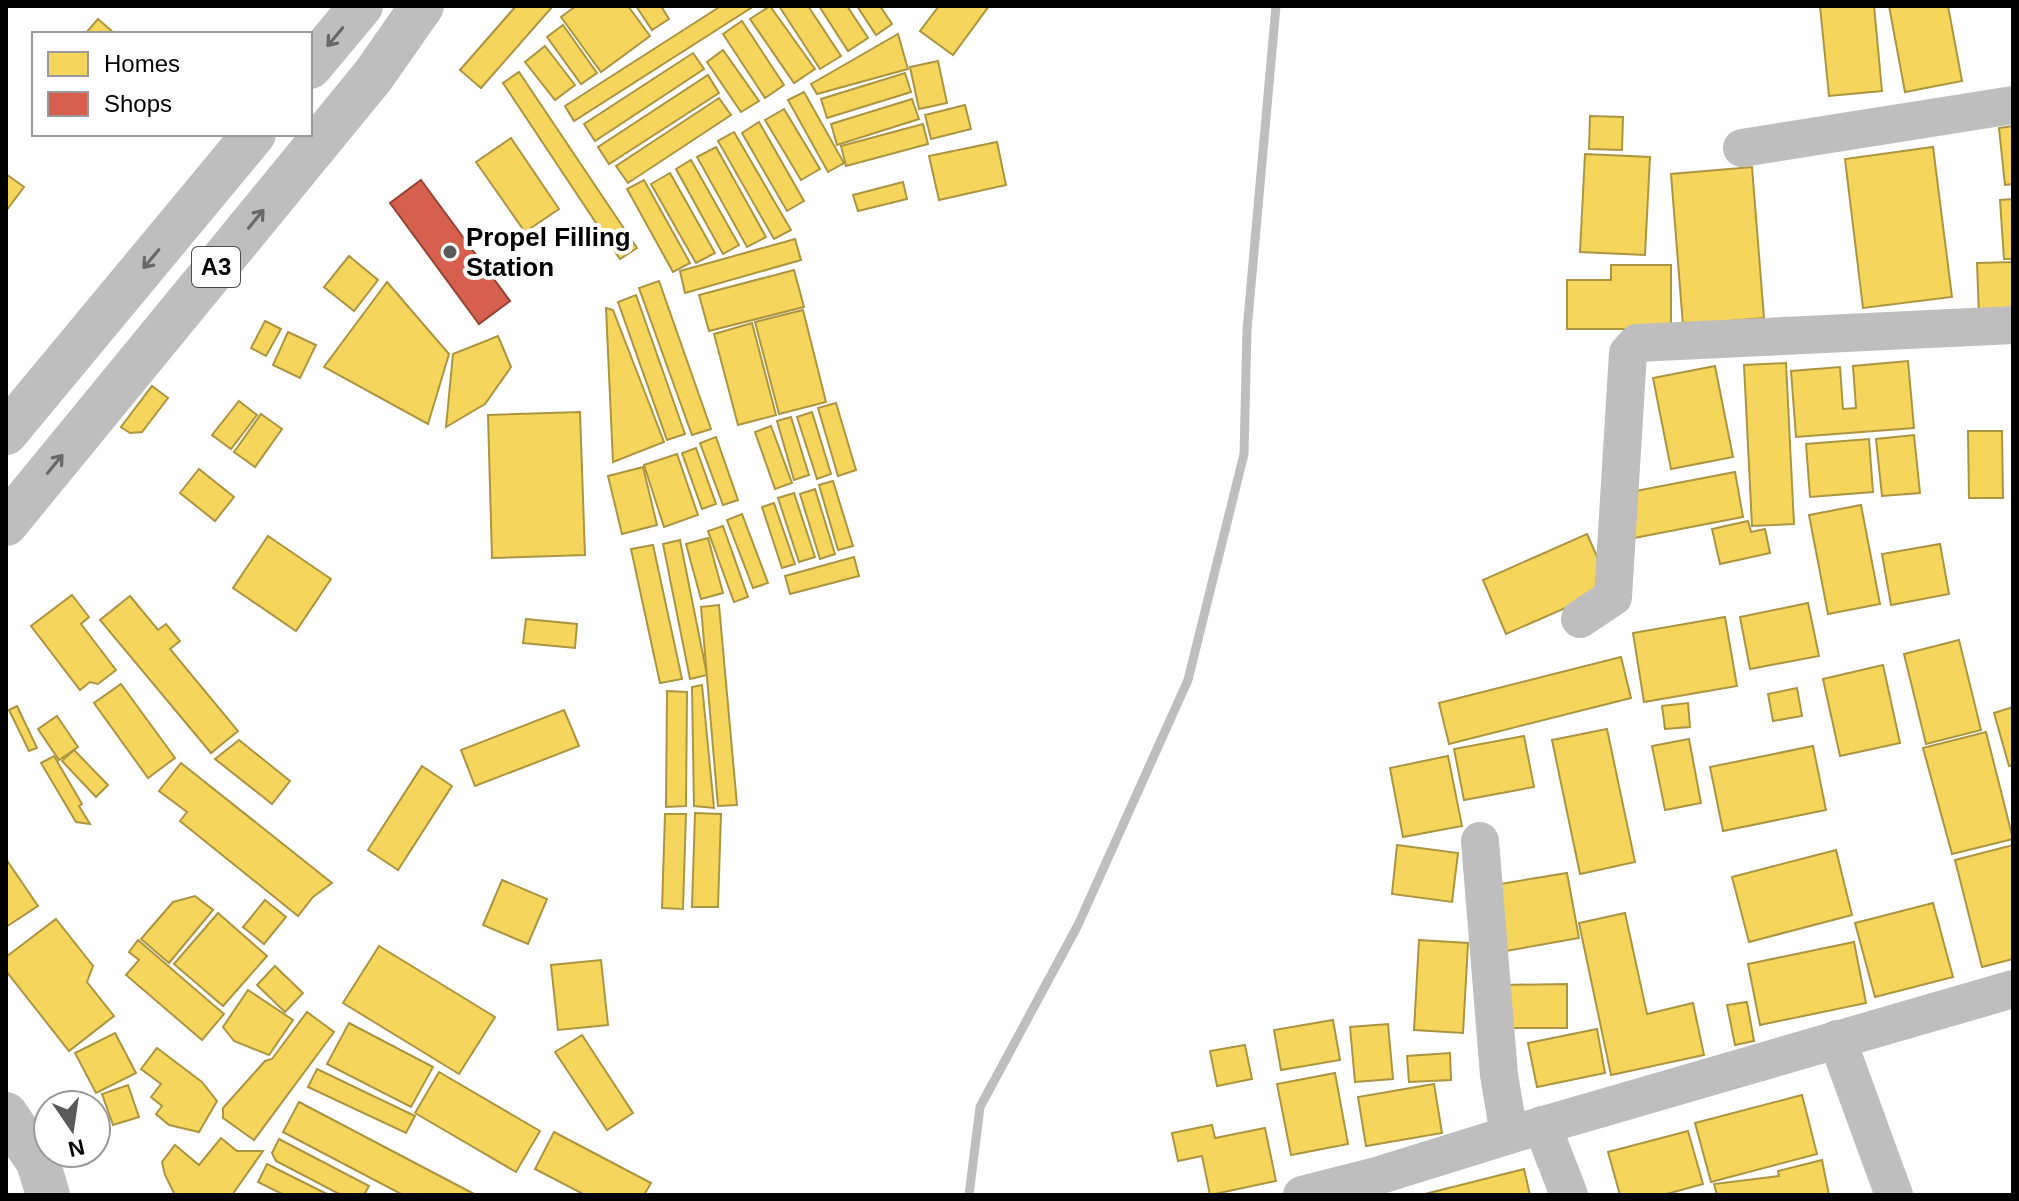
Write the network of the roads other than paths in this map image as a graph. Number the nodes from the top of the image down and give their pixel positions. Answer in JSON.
{"nodes":[{"id":1,"x":361,"y":6,"type":"edge"},
{"id":2,"x":422,"y":6,"type":"edge"},
{"id":3,"x":312,"y":65,"type":"edge"},
{"id":4,"x":2013,"y":105,"type":"edge"},
{"id":5,"x":252,"y":136,"type":"edge"},
{"id":6,"x":1742,"y":148,"type":"dead end"},
{"id":7,"x":2013,"y":325,"type":"edge"},
{"id":8,"x":6,"y":433,"type":"edge"},
{"id":9,"x":6,"y":524,"type":"edge"},
{"id":10,"x":1580,"y":619,"type":"dead end"},
{"id":11,"x":1480,"y":841,"type":"dead end"},
{"id":12,"x":2013,"y":989,"type":"edge"},
{"id":13,"x":1837,"y":1039,"type":"junction"},
{"id":14,"x":6,"y":1114,"type":"edge"},
{"id":15,"x":1526,"y":1130,"type":"junction"},
{"id":16,"x":1381,"y":1185,"type":"edge"},
{"id":17,"x":48,"y":1195,"type":"edge"},
{"id":18,"x":1302,"y":1195,"type":"edge"},
{"id":19,"x":1569,"y":1195,"type":"edge"},
{"id":20,"x":1894,"y":1195,"type":"edge"}],
"edges":[{"from":1,"to":3,"type":"highway","one_way":true},
{"from":9,"to":2,"type":"highway","number":"A3","one_way":true},
{"from":4,"to":6,"type":"street"},
{"from":5,"to":8,"type":"highway","number":"A3","one_way":true},
{"from":7,"to":10,"type":"street"},
{"from":11,"to":15,"type":"street"},
{"from":12,"to":13,"type":"street"},
{"from":13,"to":15,"type":"street"},
{"from":13,"to":20,"type":"street"},
{"from":14,"to":17,"type":"highway"},
{"from":15,"to":16,"type":"street"},
{"from":15,"to":19,"type":"street"},
{"from":16,"to":18,"type":"street"}]}
